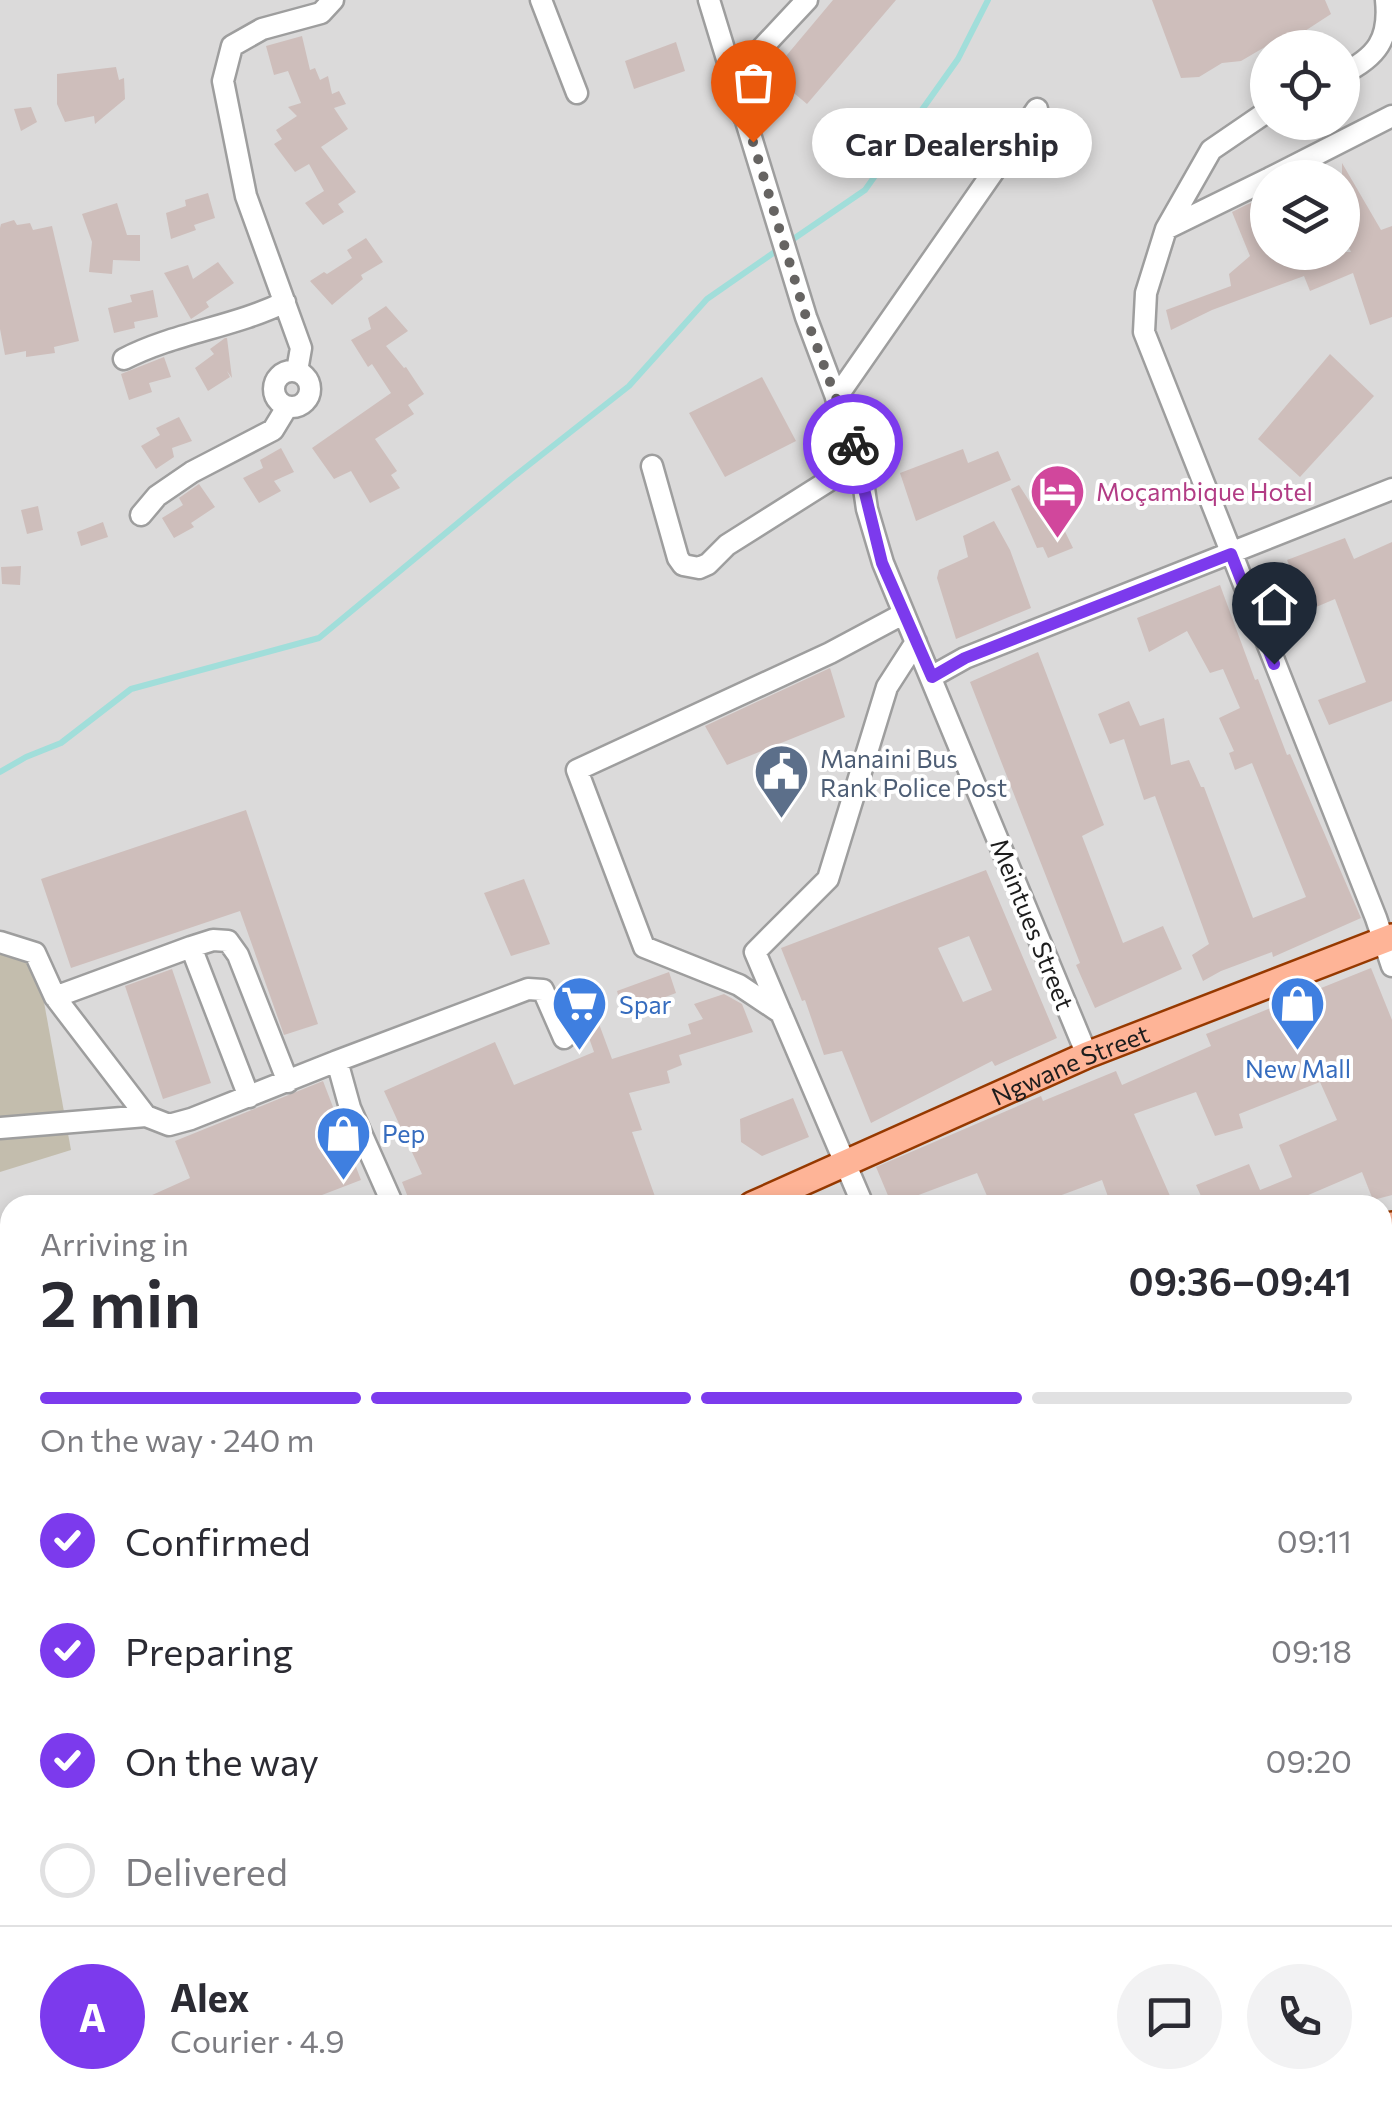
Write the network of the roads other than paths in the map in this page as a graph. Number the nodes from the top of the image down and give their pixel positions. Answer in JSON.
{"nodes":[{"id":1,"x":333,"y":0,"type":"edge"},
{"id":2,"x":541,"y":0,"type":"edge"},
{"id":3,"x":710,"y":0,"type":"edge"},
{"id":4,"x":807,"y":0,"type":"edge"},
{"id":5,"x":1386,"y":0,"type":"edge"},
{"id":6,"x":1360,"y":62,"type":"edge"},
{"id":7,"x":577,"y":93,"type":"dead end"},
{"id":8,"x":1037,"y":108,"type":"dead end"},
{"id":9,"x":1392,"y":116,"type":"edge"},
{"id":10,"x":744,"y":117,"type":"junction"},
{"id":11,"x":1250,"y":123,"type":"edge"},
{"id":12,"x":1305,"y":160,"type":"edge"},
{"id":13,"x":1250,"y":187,"type":"edge"},
{"id":14,"x":1166,"y":229,"type":"junction"},
{"id":15,"x":284,"y":302,"type":"junction"},
{"id":16,"x":124,"y":358,"type":"dead end"},
{"id":17,"x":836,"y":398,"type":"junction"},
{"id":18,"x":860,"y":461,"type":"junction"},
{"id":19,"x":652,"y":466,"type":"dead end"},
{"id":20,"x":1392,"y":489,"type":"edge"},
{"id":21,"x":141,"y":516,"type":"dead end"},
{"id":22,"x":1231,"y":554,"type":"junction"},
{"id":23,"x":903,"y":614,"type":"junction"},
{"id":24,"x":916,"y":642,"type":"junction"},
{"id":25,"x":932,"y":677,"type":"junction"},
{"id":26,"x":1388,"y":938,"type":"edge"},
{"id":27,"x":0,"y":942,"type":"edge"},
{"id":28,"x":191,"y":947,"type":"junction"},
{"id":29,"x":1392,"y":966,"type":"edge"},
{"id":30,"x":55,"y":997,"type":"junction"},
{"id":31,"x":781,"y":1013,"type":"junction"},
{"id":32,"x":564,"y":1038,"type":"dead end"},
{"id":33,"x":1087,"y":1055,"type":"junction"},
{"id":34,"x":337,"y":1061,"type":"junction"},
{"id":35,"x":288,"y":1082,"type":"junction"},
{"id":36,"x":249,"y":1097,"type":"junction"},
{"id":37,"x":146,"y":1116,"type":"junction"},
{"id":38,"x":0,"y":1128,"type":"edge"},
{"id":39,"x":846,"y":1164,"type":"junction"},
{"id":40,"x":389,"y":1195,"type":"edge"},
{"id":41,"x":775,"y":1195,"type":"edge"},
{"id":42,"x":859,"y":1195,"type":"edge"}],
"edges":[{"from":1,"to":15,"type":"street"},
{"from":2,"to":7,"type":"street"},
{"from":3,"to":10,"type":"street","name":"Meintues Street"},
{"from":4,"to":10,"type":"street"},
{"from":5,"to":6,"type":"street"},
{"from":8,"to":17,"type":"street"},
{"from":9,"to":12,"type":"street"},
{"from":10,"to":17,"type":"street","name":"Meintues Street"},
{"from":11,"to":14,"type":"street"},
{"from":13,"to":14,"type":"street"},
{"from":14,"to":22,"type":"street"},
{"from":15,"to":16,"type":"street"},
{"from":15,"to":21,"type":"street"},
{"from":17,"to":18,"type":"street","name":"Meintues Street"},
{"from":18,"to":19,"type":"street"},
{"from":18,"to":23,"type":"street","name":"Meintues Street"},
{"from":20,"to":22,"type":"street"},
{"from":22,"to":25,"type":"street"},
{"from":22,"to":26,"type":"street"},
{"from":23,"to":24,"type":"street","name":"Meintues Street"},
{"from":23,"to":31,"type":"street"},
{"from":24,"to":25,"type":"street","name":"Meintues Street"},
{"from":24,"to":31,"type":"street"},
{"from":25,"to":33,"type":"street","name":"Meintues Street"},
{"from":26,"to":29,"type":"street"},
{"from":26,"to":33,"type":"main road","name":"Ngwane Street"},
{"from":27,"to":30,"type":"street"},
{"from":28,"to":30,"type":"street"},
{"from":28,"to":35,"type":"street"},
{"from":28,"to":36,"type":"street"},
{"from":30,"to":37,"type":"street"},
{"from":31,"to":39,"type":"street"},
{"from":32,"to":34,"type":"street"},
{"from":33,"to":39,"type":"main road","name":"Ngwane Street"},
{"from":34,"to":35,"type":"street"},
{"from":34,"to":40,"type":"street"},
{"from":35,"to":36,"type":"street"},
{"from":36,"to":37,"type":"street"},
{"from":37,"to":38,"type":"street"},
{"from":39,"to":41,"type":"main road","name":"Ngwane Street"},
{"from":39,"to":42,"type":"street"}]}
